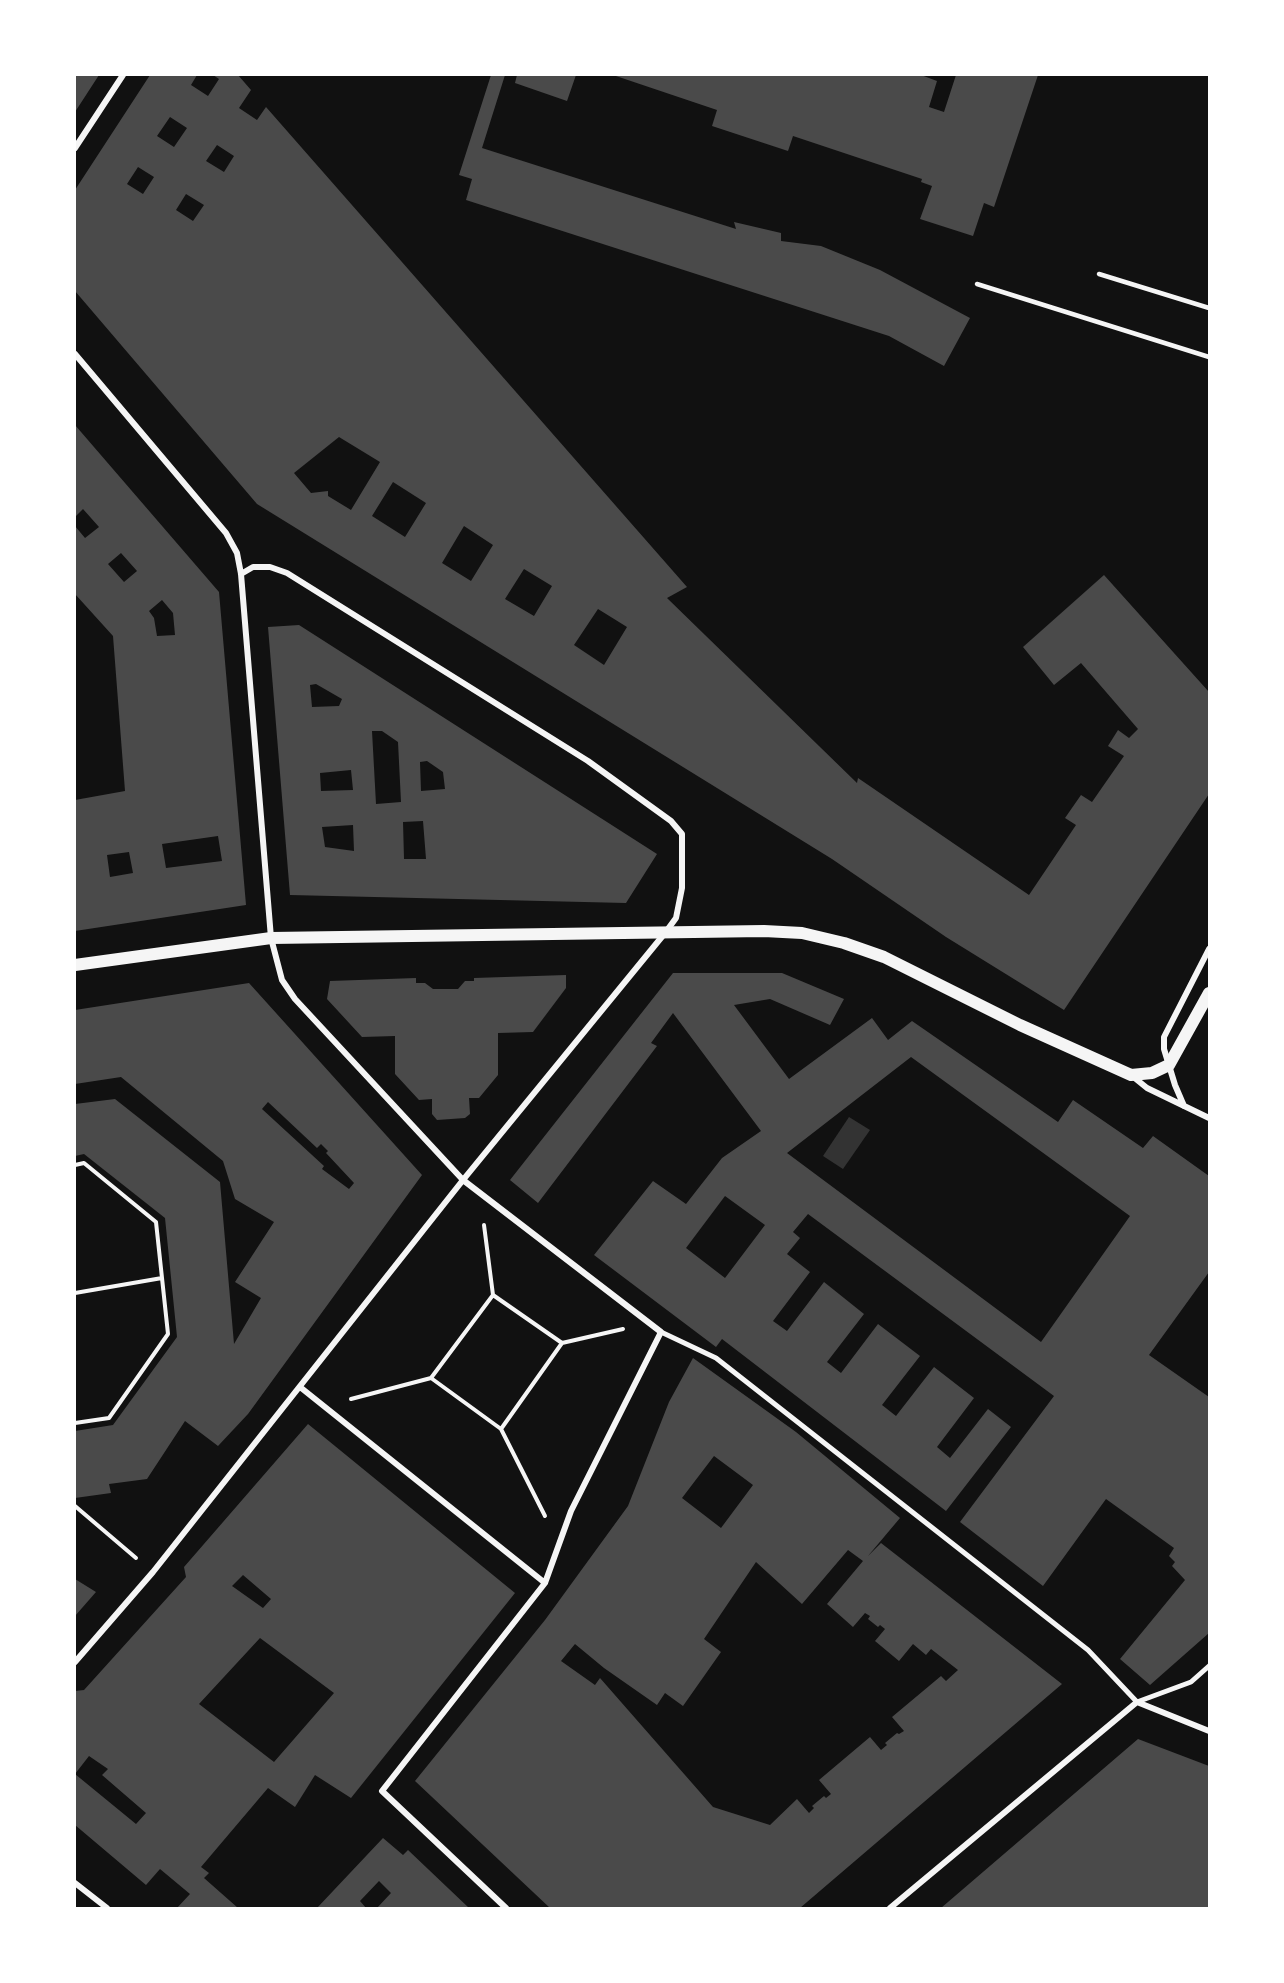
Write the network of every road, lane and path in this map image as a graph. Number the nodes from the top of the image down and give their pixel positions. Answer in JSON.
{"nodes":[{"id":1,"x":123,"y":75,"type":"edge"},
{"id":2,"x":75,"y":148,"type":"edge"},
{"id":3,"x":1099,"y":274,"type":"dead end"},
{"id":4,"x":977,"y":284,"type":"dead end"},
{"id":5,"x":1209,"y":308,"type":"edge"},
{"id":6,"x":75,"y":354,"type":"edge"},
{"id":7,"x":1209,"y":357,"type":"edge"},
{"id":8,"x":241,"y":574,"type":"junction"},
{"id":9,"x":664,"y":933,"type":"junction"},
{"id":10,"x":271,"y":938,"type":"junction"},
{"id":11,"x":1209,"y":949,"type":"edge"},
{"id":12,"x":75,"y":965,"type":"edge"},
{"id":13,"x":1209,"y":993,"type":"edge"},
{"id":14,"x":1169,"y":1065,"type":"junction"},
{"id":15,"x":1131,"y":1075,"type":"junction"},
{"id":16,"x":1184,"y":1106,"type":"junction"},
{"id":17,"x":1209,"y":1119,"type":"edge"},
{"id":18,"x":75,"y":1165,"type":"edge"},
{"id":19,"x":463,"y":1180,"type":"junction"},
{"id":20,"x":481,"y":1193,"type":"junction"},
{"id":21,"x":162,"y":1278,"type":"junction"},
{"id":22,"x":75,"y":1293,"type":"edge"},
{"id":23,"x":493,"y":1295,"type":"junction"},
{"id":24,"x":649,"y":1323,"type":"junction"},
{"id":25,"x":661,"y":1332,"type":"junction"},
{"id":26,"x":562,"y":1343,"type":"junction"},
{"id":27,"x":431,"y":1378,"type":"junction"},
{"id":28,"x":300,"y":1387,"type":"junction"},
{"id":29,"x":324,"y":1406,"type":"junction"},
{"id":30,"x":75,"y":1423,"type":"edge"},
{"id":31,"x":501,"y":1429,"type":"junction"},
{"id":32,"x":75,"y":1506,"type":"edge"},
{"id":33,"x":559,"y":1544,"type":"junction"},
{"id":34,"x":153,"y":1572,"type":"junction"},
{"id":35,"x":545,"y":1583,"type":"junction"},
{"id":36,"x":75,"y":1662,"type":"edge"},
{"id":37,"x":1209,"y":1666,"type":"edge"},
{"id":38,"x":1137,"y":1702,"type":"junction"},
{"id":39,"x":1209,"y":1731,"type":"edge"},
{"id":40,"x":75,"y":1883,"type":"edge"},
{"id":41,"x":106,"y":1908,"type":"edge"},
{"id":42,"x":506,"y":1908,"type":"edge"},
{"id":43,"x":890,"y":1908,"type":"edge"}],
"edges":[{"from":1,"to":2,"type":"street"},
{"from":3,"to":5,"type":"lane"},
{"from":4,"to":7,"type":"lane"},
{"from":6,"to":8,"type":"street"},
{"from":8,"to":9,"type":"street"},
{"from":8,"to":10,"type":"street"},
{"from":9,"to":10,"type":"main road"},
{"from":9,"to":15,"type":"main road"},
{"from":9,"to":19,"type":"street"},
{"from":10,"to":12,"type":"main road"},
{"from":10,"to":19,"type":"street"},
{"from":11,"to":14,"type":"street"},
{"from":13,"to":14,"type":"main road"},
{"from":14,"to":15,"type":"main road"},
{"from":14,"to":16,"type":"street"},
{"from":15,"to":16,"type":"street"},
{"from":16,"to":17,"type":"street"},
{"from":18,"to":21,"type":"path"},
{"from":19,"to":20,"type":"street"},
{"from":19,"to":28,"type":"street"},
{"from":20,"to":23,"type":"path"},
{"from":20,"to":24,"type":"street"},
{"from":21,"to":22,"type":"path"},
{"from":21,"to":30,"type":"path"},
{"from":23,"to":26,"type":"path"},
{"from":23,"to":27,"type":"path"},
{"from":24,"to":25,"type":"street"},
{"from":24,"to":26,"type":"path"},
{"from":25,"to":33,"type":"street"},
{"from":25,"to":38,"type":"street"},
{"from":26,"to":31,"type":"path"},
{"from":27,"to":29,"type":"path"},
{"from":27,"to":31,"type":"path"},
{"from":28,"to":29,"type":"street"},
{"from":28,"to":34,"type":"street"},
{"from":29,"to":35,"type":"street"},
{"from":31,"to":33,"type":"path"},
{"from":32,"to":34,"type":"path"},
{"from":33,"to":35,"type":"street"},
{"from":34,"to":36,"type":"street"},
{"from":35,"to":42,"type":"street"},
{"from":37,"to":38,"type":"street"},
{"from":38,"to":39,"type":"street"},
{"from":38,"to":43,"type":"street"},
{"from":40,"to":41,"type":"street"}]}
